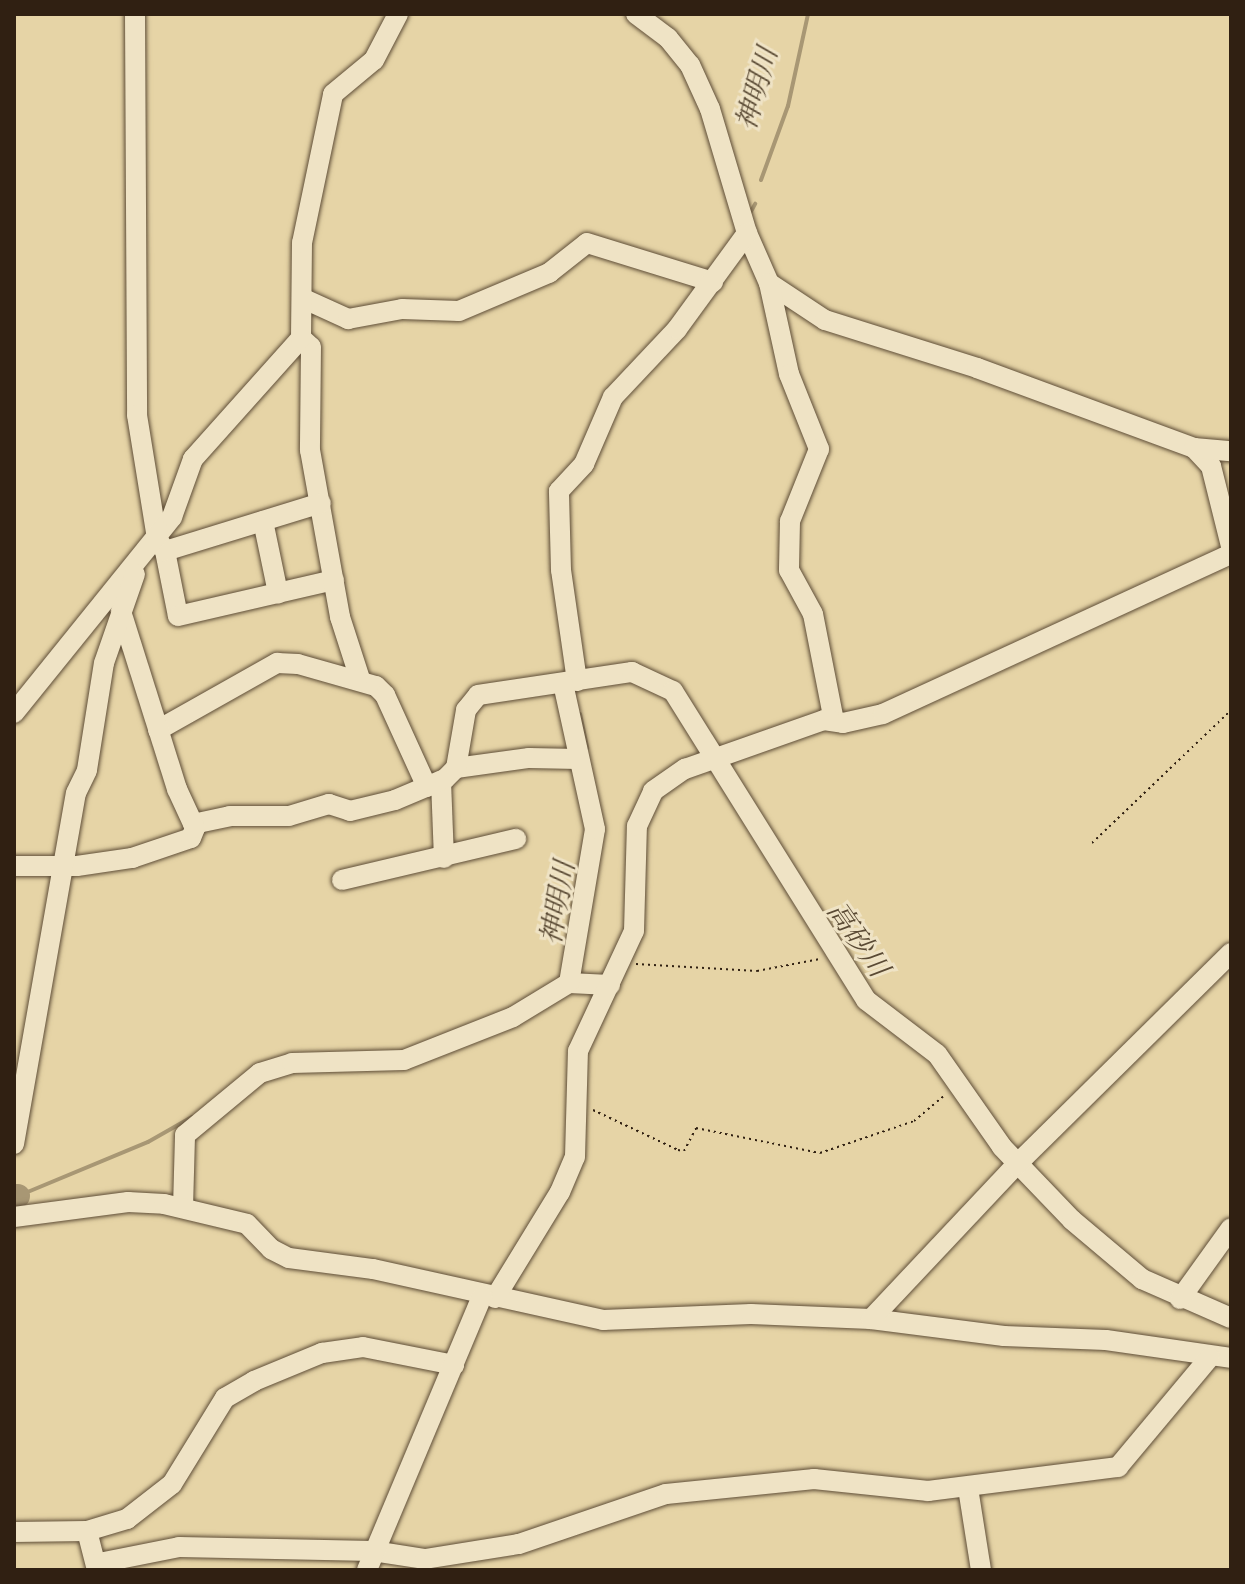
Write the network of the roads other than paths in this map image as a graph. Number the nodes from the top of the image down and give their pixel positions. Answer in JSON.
{"nodes":[{"id":1,"x":135,"y":14,"type":"edge"},
{"id":2,"x":398,"y":14,"type":"edge"},
{"id":3,"x":643,"y":16,"type":"edge"},
{"id":4,"x":747,"y":233,"type":"junction"},
{"id":5,"x":713,"y":282,"type":"junction"},
{"id":6,"x":769,"y":283,"type":"junction"},
{"id":7,"x":302,"y":298,"type":"junction"},
{"id":8,"x":301,"y":338,"type":"junction"},
{"id":9,"x":1194,"y":448,"type":"junction"},
{"id":10,"x":1231,"y":451,"type":"edge"},
{"id":11,"x":321,"y":503,"type":"junction"},
{"id":12,"x":263,"y":521,"type":"junction"},
{"id":13,"x":161,"y":544,"type":"junction"},
{"id":14,"x":1231,"y":546,"type":"edge"},
{"id":15,"x":1231,"y":554,"type":"edge"},
{"id":16,"x":139,"y":563,"type":"junction"},
{"id":17,"x":334,"y":580,"type":"junction"},
{"id":18,"x":278,"y":593,"type":"junction"},
{"id":19,"x":121,"y":611,"type":"junction"},
{"id":20,"x":360,"y":679,"type":"junction"},
{"id":21,"x":570,"y":682,"type":"junction"},
{"id":22,"x":14,"y":713,"type":"edge"},
{"id":23,"x":834,"y":721,"type":"junction"},
{"id":24,"x":158,"y":730,"type":"junction"},
{"id":25,"x":718,"y":756,"type":"junction"},
{"id":26,"x":578,"y":759,"type":"junction"},
{"id":27,"x":441,"y":779,"type":"junction"},
{"id":28,"x":193,"y":824,"type":"junction"},
{"id":29,"x":516,"y":839,"type":"dead end"},
{"id":30,"x":444,"y":858,"type":"junction"},
{"id":31,"x":14,"y":866,"type":"edge"},
{"id":32,"x":61,"y":866,"type":"junction"},
{"id":33,"x":342,"y":880,"type":"dead end"},
{"id":34,"x":1231,"y":953,"type":"edge"},
{"id":35,"x":569,"y":983,"type":"junction"},
{"id":36,"x":610,"y":985,"type":"junction"},
{"id":37,"x":14,"y":1144,"type":"edge"},
{"id":38,"x":1016,"y":1165,"type":"junction"},
{"id":39,"x":183,"y":1208,"type":"junction"},
{"id":40,"x":14,"y":1217,"type":"edge"},
{"id":41,"x":1231,"y":1228,"type":"edge"},
{"id":42,"x":488,"y":1297,"type":"junction"},
{"id":43,"x":1180,"y":1299,"type":"junction"},
{"id":44,"x":1231,"y":1318,"type":"edge"},
{"id":45,"x":871,"y":1319,"type":"junction"},
{"id":46,"x":1210,"y":1357,"type":"junction"},
{"id":47,"x":1231,"y":1358,"type":"edge"},
{"id":48,"x":454,"y":1365,"type":"junction"},
{"id":49,"x":968,"y":1488,"type":"junction"},
{"id":50,"x":87,"y":1531,"type":"junction"},
{"id":51,"x":14,"y":1532,"type":"edge"},
{"id":52,"x":370,"y":1560,"type":"edge"},
{"id":53,"x":98,"y":1567,"type":"edge"},
{"id":54,"x":981,"y":1570,"type":"edge"}],
"edges":[{"from":1,"to":13,"type":"street"},
{"from":2,"to":7,"type":"street"},
{"from":3,"to":4,"type":"street"},
{"from":4,"to":5,"type":"street"},
{"from":4,"to":6,"type":"street"},
{"from":5,"to":7,"type":"street"},
{"from":5,"to":21,"type":"street"},
{"from":6,"to":9,"type":"street"},
{"from":6,"to":23,"type":"street"},
{"from":7,"to":8,"type":"street"},
{"from":8,"to":11,"type":"street"},
{"from":8,"to":13,"type":"street"},
{"from":9,"to":10,"type":"street"},
{"from":9,"to":14,"type":"street"},
{"from":11,"to":12,"type":"street"},
{"from":11,"to":17,"type":"street"},
{"from":12,"to":13,"type":"street"},
{"from":12,"to":18,"type":"street"},
{"from":13,"to":16,"type":"street"},
{"from":13,"to":18,"type":"street"},
{"from":15,"to":23,"type":"street"},
{"from":16,"to":19,"type":"street"},
{"from":16,"to":22,"type":"street"},
{"from":17,"to":18,"type":"street"},
{"from":17,"to":20,"type":"street"},
{"from":19,"to":24,"type":"street"},
{"from":19,"to":32,"type":"street"},
{"from":20,"to":24,"type":"street"},
{"from":20,"to":27,"type":"street"},
{"from":21,"to":25,"type":"street"},
{"from":21,"to":26,"type":"street"},
{"from":21,"to":27,"type":"street"},
{"from":23,"to":25,"type":"street"},
{"from":24,"to":28,"type":"street"},
{"from":25,"to":36,"type":"street"},
{"from":25,"to":38,"type":"street"},
{"from":26,"to":27,"type":"street"},
{"from":26,"to":35,"type":"street"},
{"from":27,"to":28,"type":"street"},
{"from":27,"to":30,"type":"street"},
{"from":28,"to":32,"type":"street"},
{"from":29,"to":30,"type":"street"},
{"from":30,"to":33,"type":"street"},
{"from":31,"to":32,"type":"street"},
{"from":32,"to":37,"type":"street"},
{"from":34,"to":38,"type":"street"},
{"from":35,"to":36,"type":"street"},
{"from":35,"to":39,"type":"street"},
{"from":36,"to":42,"type":"street"},
{"from":38,"to":43,"type":"street"},
{"from":38,"to":45,"type":"street"},
{"from":39,"to":40,"type":"street"},
{"from":39,"to":42,"type":"street"},
{"from":41,"to":43,"type":"street"},
{"from":42,"to":45,"type":"street"},
{"from":42,"to":48,"type":"street"},
{"from":43,"to":44,"type":"street"},
{"from":45,"to":46,"type":"street"},
{"from":46,"to":47,"type":"street"},
{"from":46,"to":49,"type":"street"},
{"from":48,"to":50,"type":"street"},
{"from":48,"to":52,"type":"street"},
{"from":49,"to":52,"type":"street"},
{"from":49,"to":54,"type":"street"},
{"from":50,"to":51,"type":"street"},
{"from":50,"to":53,"type":"street"},
{"from":52,"to":53,"type":"street"}]}
